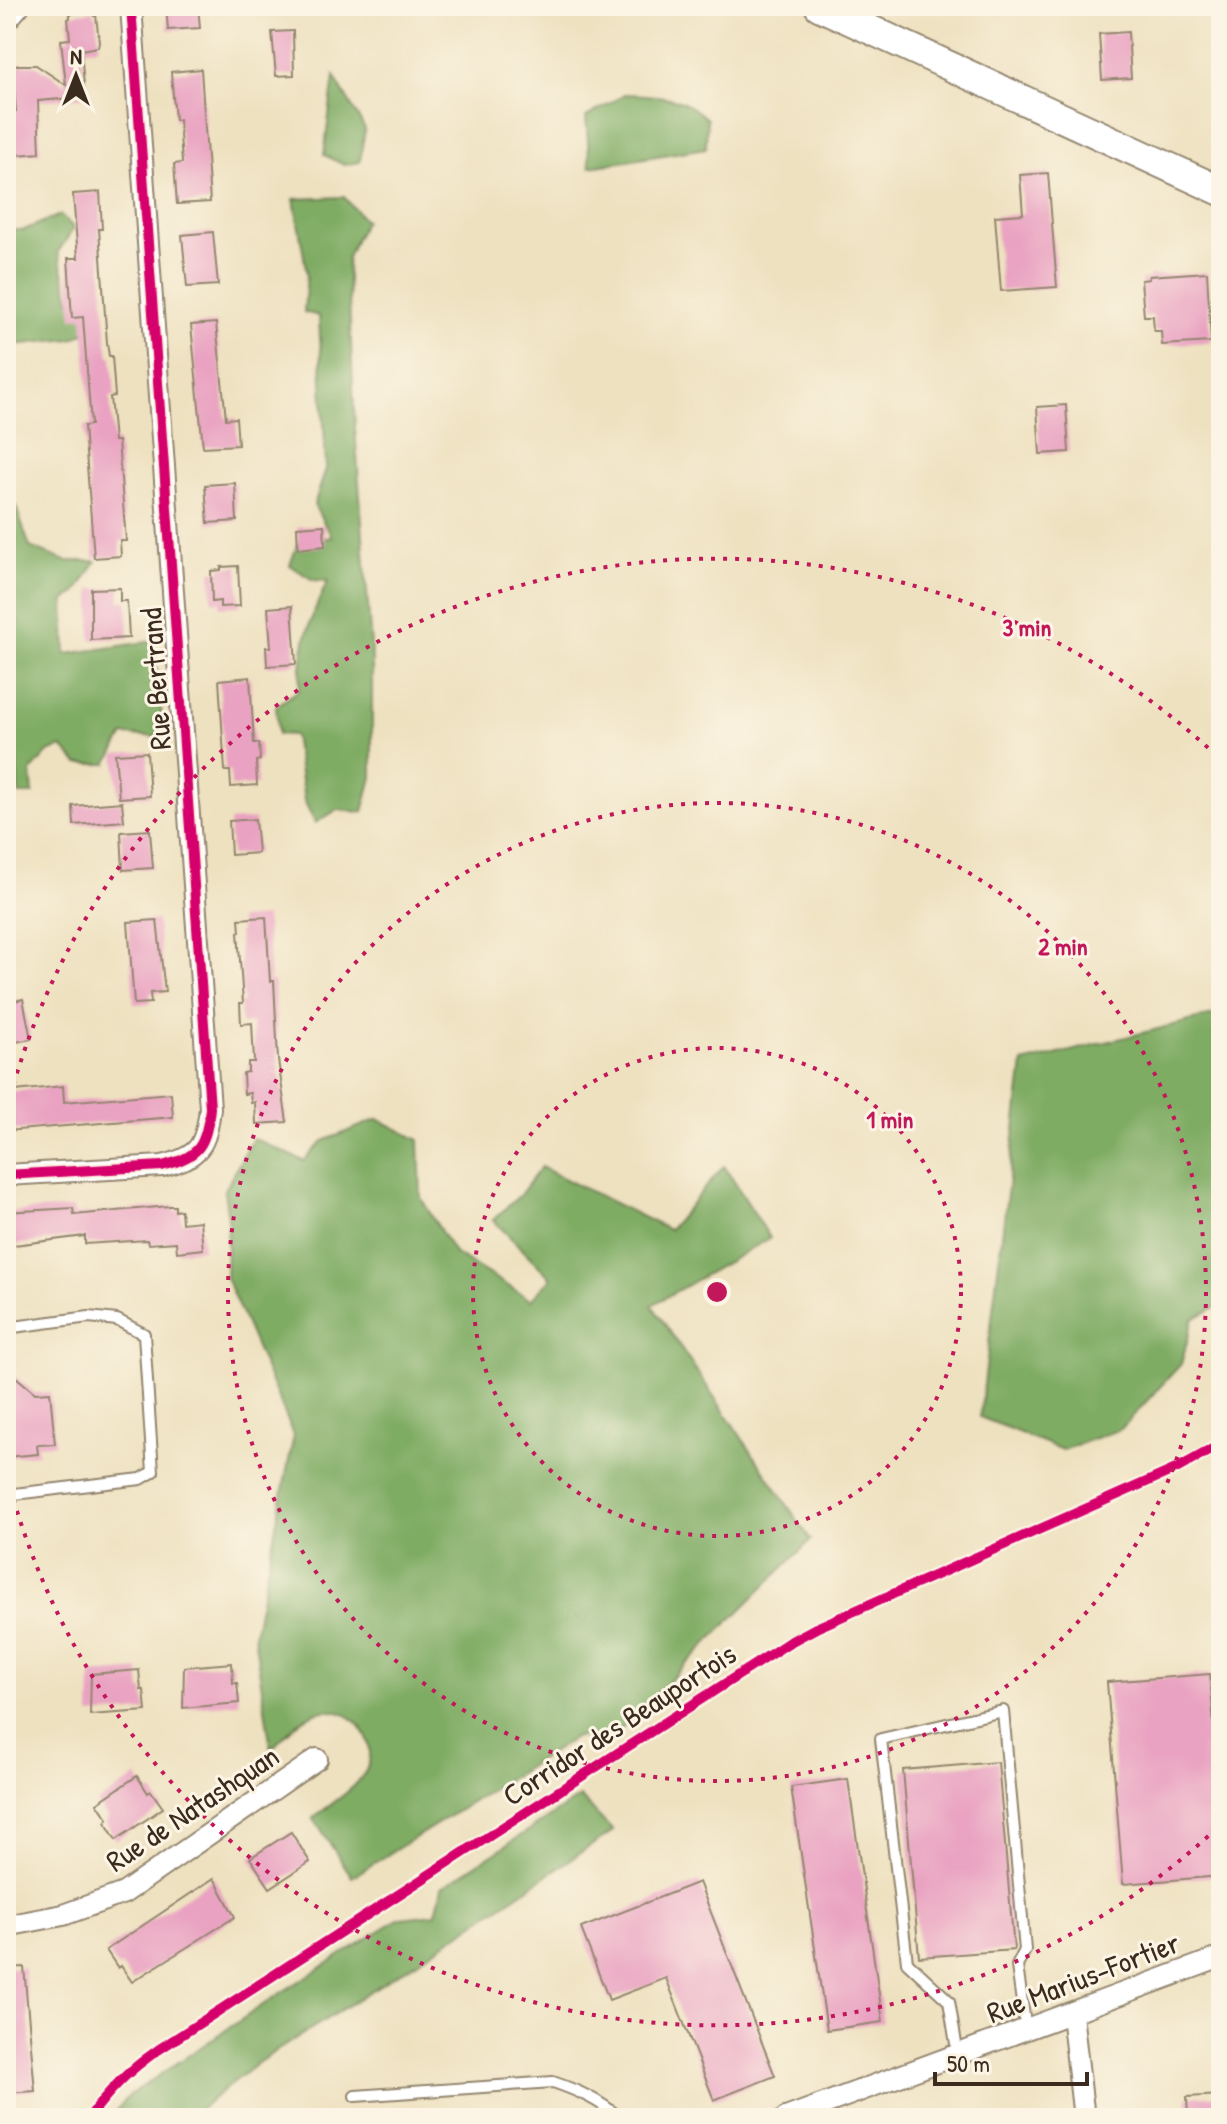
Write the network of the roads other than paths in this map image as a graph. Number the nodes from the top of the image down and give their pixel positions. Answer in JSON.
{"nodes":[{"id":1,"x":19,"y":6,"type":"edge"},
{"id":2,"x":131,"y":6,"type":"edge"},
{"id":3,"x":819,"y":6,"type":"edge"},
{"id":4,"x":6,"y":21,"type":"edge"},
{"id":5,"x":1221,"y":191,"type":"edge"},
{"id":6,"x":6,"y":1175,"type":"edge"},
{"id":7,"x":6,"y":1328,"type":"edge"},
{"id":8,"x":6,"y":1495,"type":"edge"},
{"id":9,"x":317,"y":1759,"type":"dead end"},
{"id":10,"x":6,"y":1926,"type":"edge"},
{"id":11,"x":1221,"y":1957,"type":"edge"},
{"id":12,"x":1072,"y":2014,"type":"junction"},
{"id":13,"x":1026,"y":2031,"type":"junction"},
{"id":14,"x":958,"y":2056,"type":"junction"},
{"id":15,"x":355,"y":2096,"type":"dead end"},
{"id":16,"x":620,"y":2118,"type":"edge"},
{"id":17,"x":786,"y":2118,"type":"edge"},
{"id":18,"x":1084,"y":2118,"type":"edge"}],
"edges":[{"from":1,"to":4,"type":"street"},
{"from":2,"to":6,"type":"street","name":"Rue Bertrand"},
{"from":3,"to":5,"type":"main road"},
{"from":7,"to":8,"type":"lane"},
{"from":9,"to":10,"type":"street","name":"Rue de Natashquan"},
{"from":11,"to":12,"type":"street","name":"Rue Marius-Fortier"},
{"from":12,"to":13,"type":"street","name":"Rue Marius-Fortier"},
{"from":12,"to":18,"type":"street"},
{"from":13,"to":14,"type":"street","name":"Rue Marius-Fortier"},
{"from":13,"to":14,"type":"lane"},
{"from":14,"to":17,"type":"street","name":"Rue Marius-Fortier"},
{"from":15,"to":16,"type":"lane"}]}
